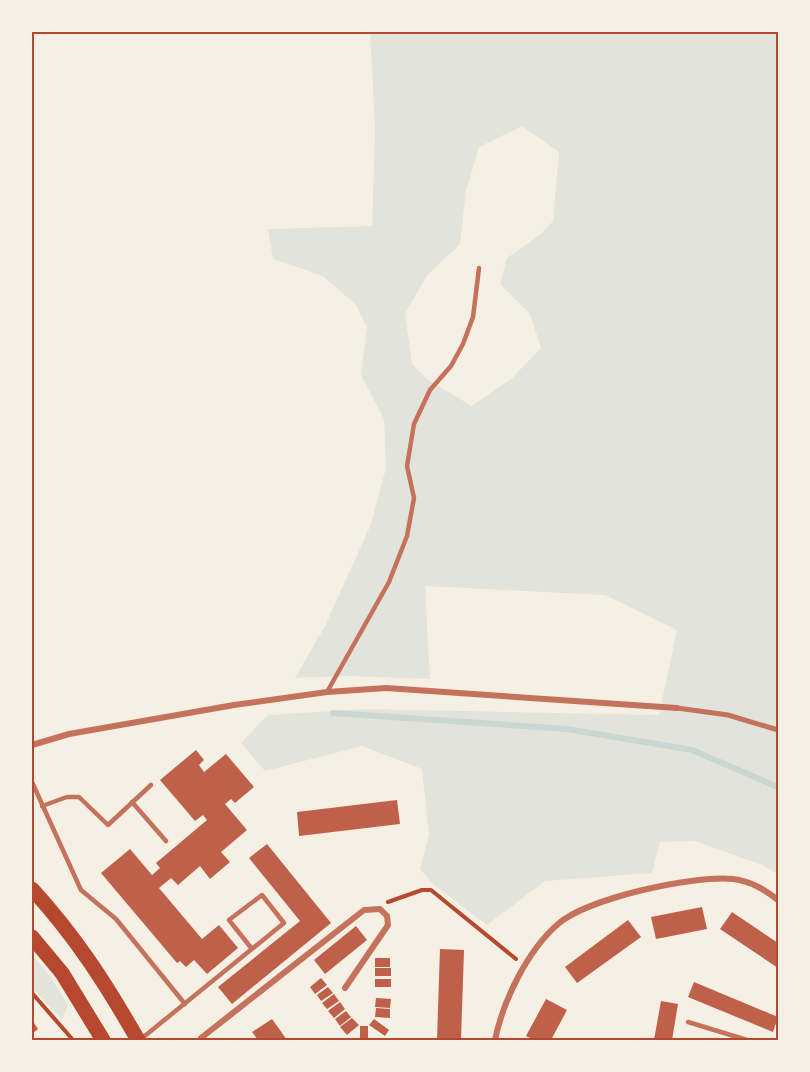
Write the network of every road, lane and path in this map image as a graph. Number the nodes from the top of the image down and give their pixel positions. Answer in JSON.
{"nodes":[{"id":1,"x":479,"y":268,"type":"dead end"},
{"id":2,"x":327,"y":692,"type":"junction"},
{"id":3,"x":677,"y":708,"type":"joint"},
{"id":4,"x":778,"y":730,"type":"edge"},
{"id":5,"x":32,"y":745,"type":"edge"},
{"id":6,"x":32,"y":782,"type":"edge"},
{"id":7,"x":151,"y":785,"type":"dead end"},
{"id":8,"x":132,"y":802,"type":"junction"},
{"id":9,"x":42,"y":806,"type":"junction"},
{"id":10,"x":166,"y":841,"type":"dead end"},
{"id":11,"x":32,"y":890,"type":"edge"},
{"id":12,"x":778,"y":900,"type":"edge"},
{"id":13,"x":380,"y":909,"type":"junction"},
{"id":14,"x":32,"y":937,"type":"edge"},
{"id":15,"x":252,"y":949,"type":"junction"},
{"id":16,"x":526,"y":967,"type":"junction"},
{"id":17,"x":345,"y":988,"type":"dead end"},
{"id":18,"x":32,"y":993,"type":"edge"},
{"id":19,"x":185,"y":1004,"type":"junction"},
{"id":20,"x":688,"y":1022,"type":"dead end"},
{"id":21,"x":202,"y":1039,"type":"edge"},
{"id":22,"x":73,"y":1041,"type":"edge"},
{"id":23,"x":103,"y":1041,"type":"edge"},
{"id":24,"x":139,"y":1041,"type":"edge"},
{"id":25,"x":495,"y":1041,"type":"edge"},
{"id":26,"x":747,"y":1041,"type":"edge"}],
"edges":[{"from":1,"to":2,"type":"lane"},
{"from":2,"to":3,"type":"street"},
{"from":2,"to":5,"type":"street"},
{"from":3,"to":4,"type":"street"},
{"from":6,"to":9,"type":"lane"},
{"from":7,"to":8,"type":"lane"},
{"from":8,"to":9,"type":"lane"},
{"from":8,"to":10,"type":"lane"},
{"from":9,"to":19,"type":"lane"},
{"from":11,"to":24,"type":"main road"},
{"from":12,"to":16,"type":"street"},
{"from":13,"to":16,"type":"path"},
{"from":13,"to":17,"type":"street"},
{"from":13,"to":21,"type":"street"},
{"from":14,"to":23,"type":"main road"},
{"from":15,"to":15,"type":"lane"},
{"from":15,"to":19,"type":"lane"},
{"from":16,"to":25,"type":"street"},
{"from":18,"to":22,"type":"path"},
{"from":19,"to":24,"type":"lane"},
{"from":20,"to":26,"type":"lane"}]}
